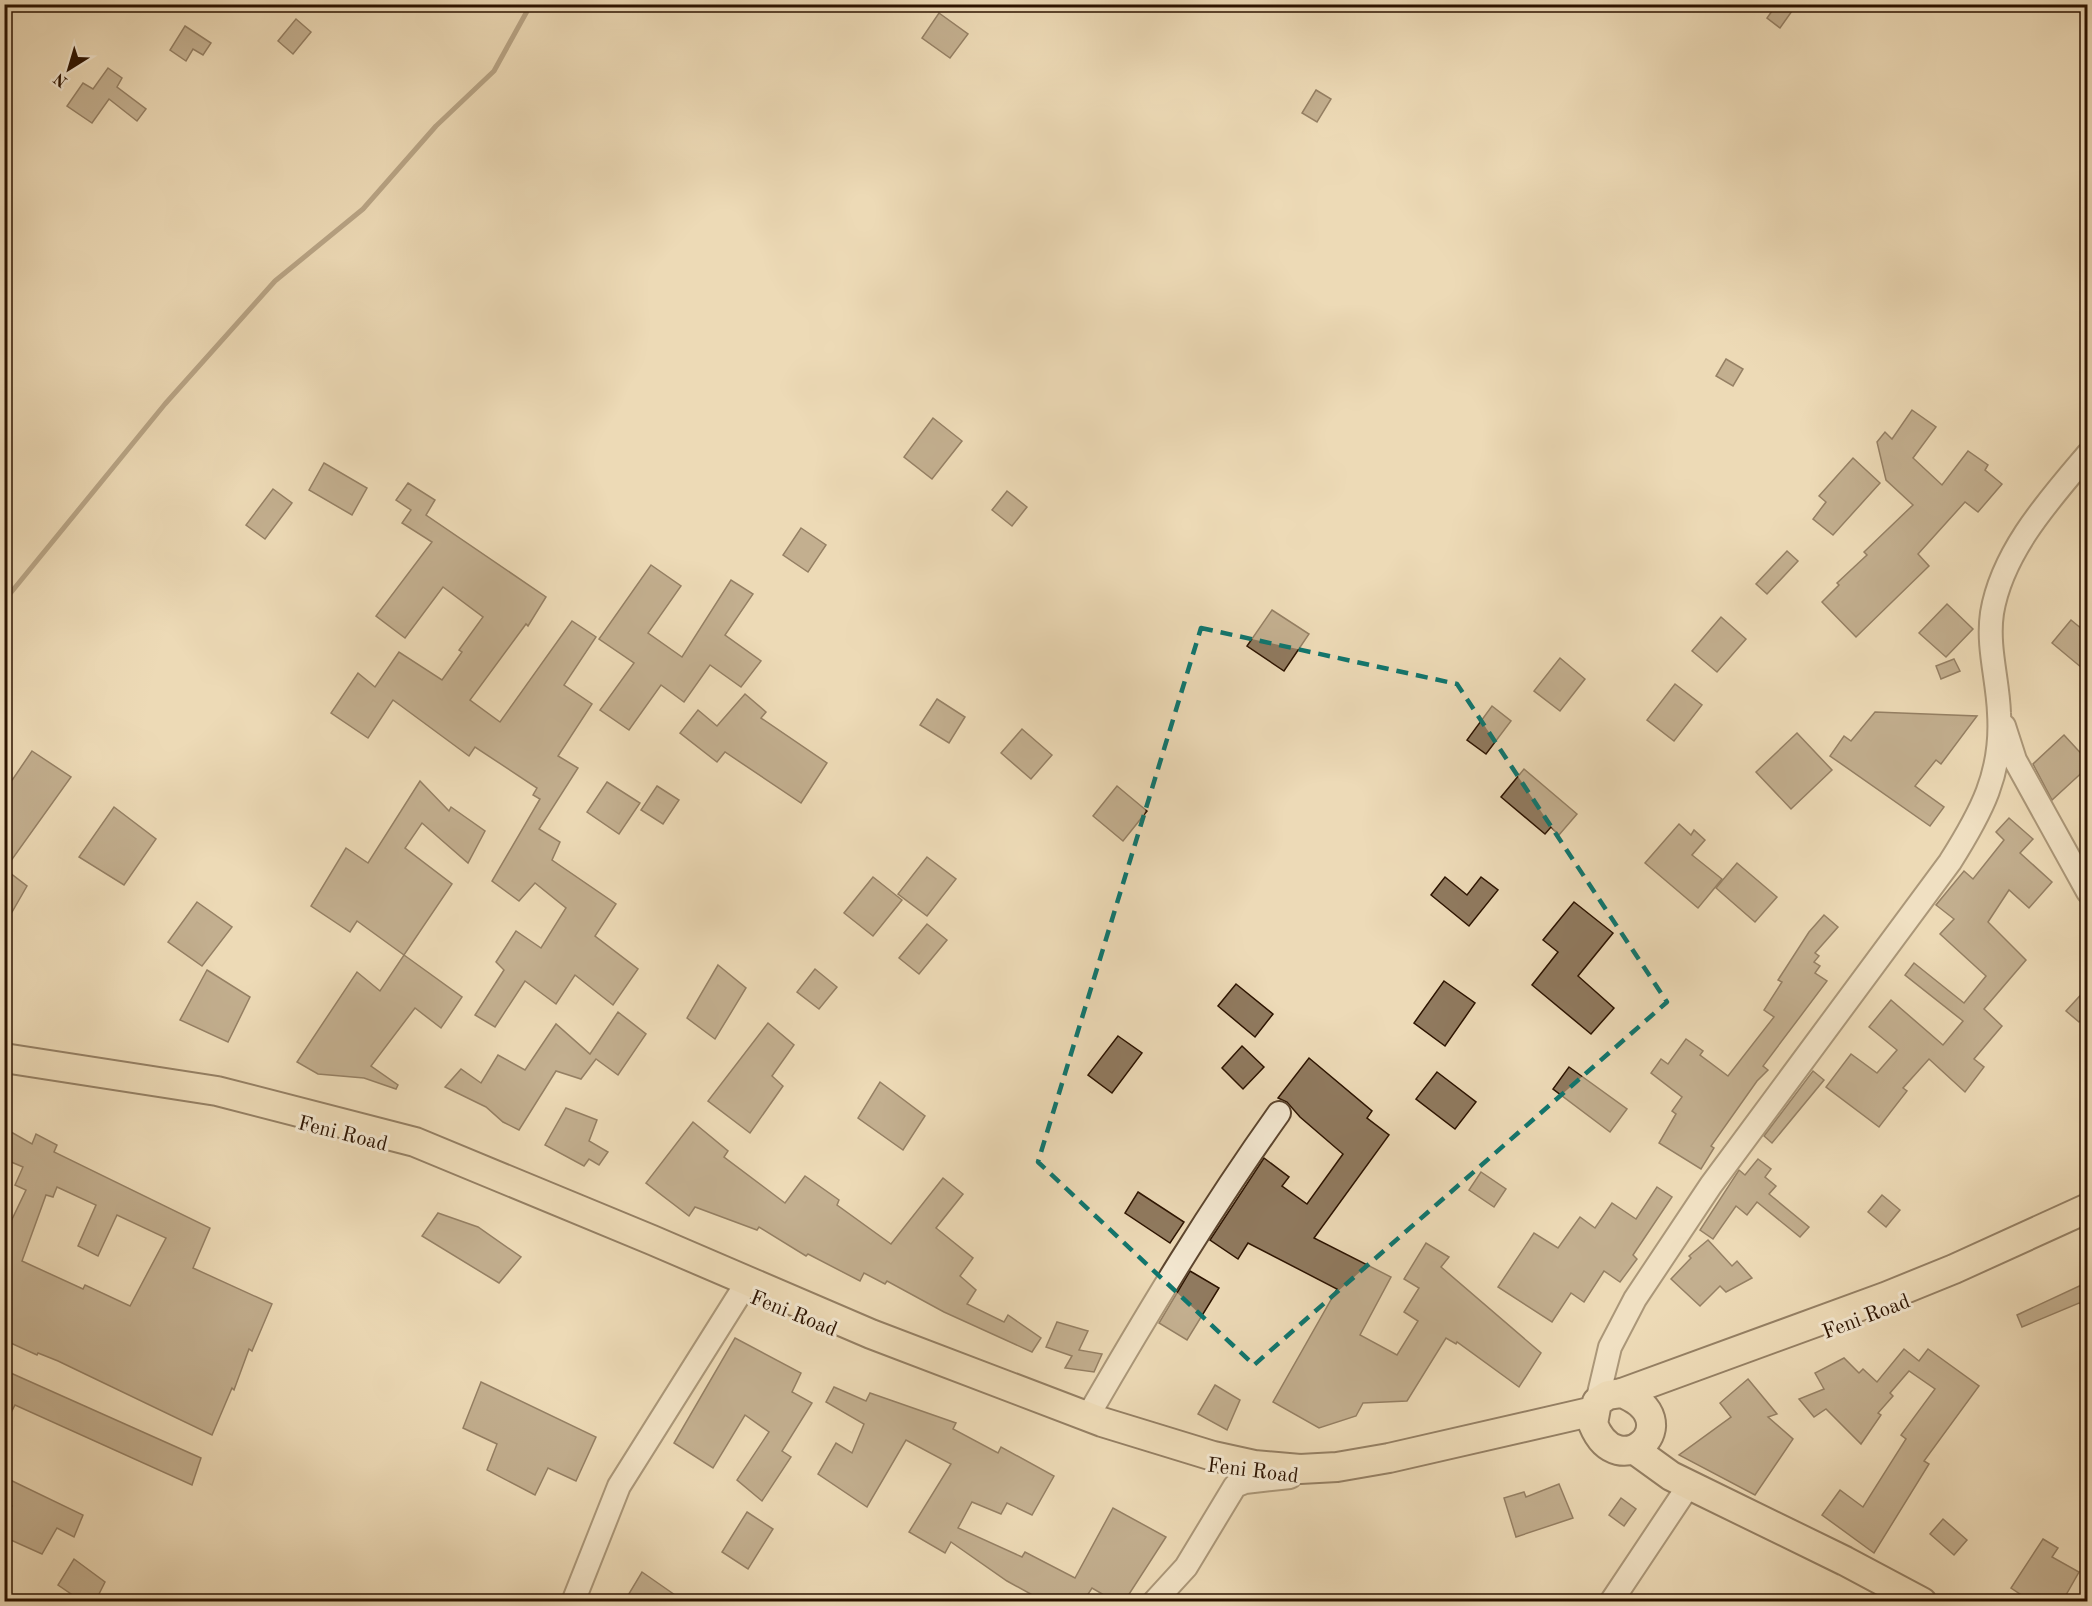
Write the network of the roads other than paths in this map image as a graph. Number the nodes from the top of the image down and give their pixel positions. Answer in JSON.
{"nodes":[{"id":1,"x":2088,"y":454,"type":"edge"},
{"id":2,"x":2000,"y":714,"type":"junction"},
{"id":3,"x":2088,"y":891,"type":"edge"},
{"id":4,"x":4,"y":1058,"type":"edge"},
{"id":5,"x":4,"y":1065,"type":"edge"},
{"id":6,"x":1278,"y":1113,"type":"dead end"},
{"id":7,"x":2088,"y":1208,"type":"edge"},
{"id":8,"x":2088,"y":1223,"type":"edge"},
{"id":9,"x":741,"y":1292,"type":"junction"},
{"id":10,"x":1610,"y":1407,"type":"junction"},
{"id":11,"x":1089,"y":1416,"type":"junction"},
{"id":12,"x":1635,"y":1450,"type":"junction"},
{"id":13,"x":1290,"y":1477,"type":"junction"},
{"id":14,"x":1689,"y":1485,"type":"junction"},
{"id":15,"x":573,"y":1602,"type":"edge"},
{"id":16,"x":1154,"y":1602,"type":"edge"},
{"id":17,"x":1611,"y":1602,"type":"edge"},
{"id":18,"x":1922,"y":1602,"type":"edge"}],
"edges":[{"from":1,"to":2,"type":"street"},
{"from":2,"to":3,"type":"street"},
{"from":2,"to":10,"type":"street"},
{"from":4,"to":11,"type":"main road"},
{"from":5,"to":9,"type":"main road","name":"Feni Road"},
{"from":6,"to":11,"type":"street"},
{"from":7,"to":10,"type":"main road"},
{"from":8,"to":10,"type":"main road","name":"Feni Road"},
{"from":9,"to":13,"type":"main road","name":"Feni Road"},
{"from":9,"to":15,"type":"street"},
{"from":10,"to":11,"type":"main road"},
{"from":10,"to":12,"type":"main road"},
{"from":10,"to":12,"type":"main road"},
{"from":10,"to":13,"type":"main road","name":"Feni Road"},
{"from":12,"to":14,"type":"main road"},
{"from":13,"to":16,"type":"street"},
{"from":14,"to":17,"type":"street"},
{"from":14,"to":18,"type":"main road"}]}
